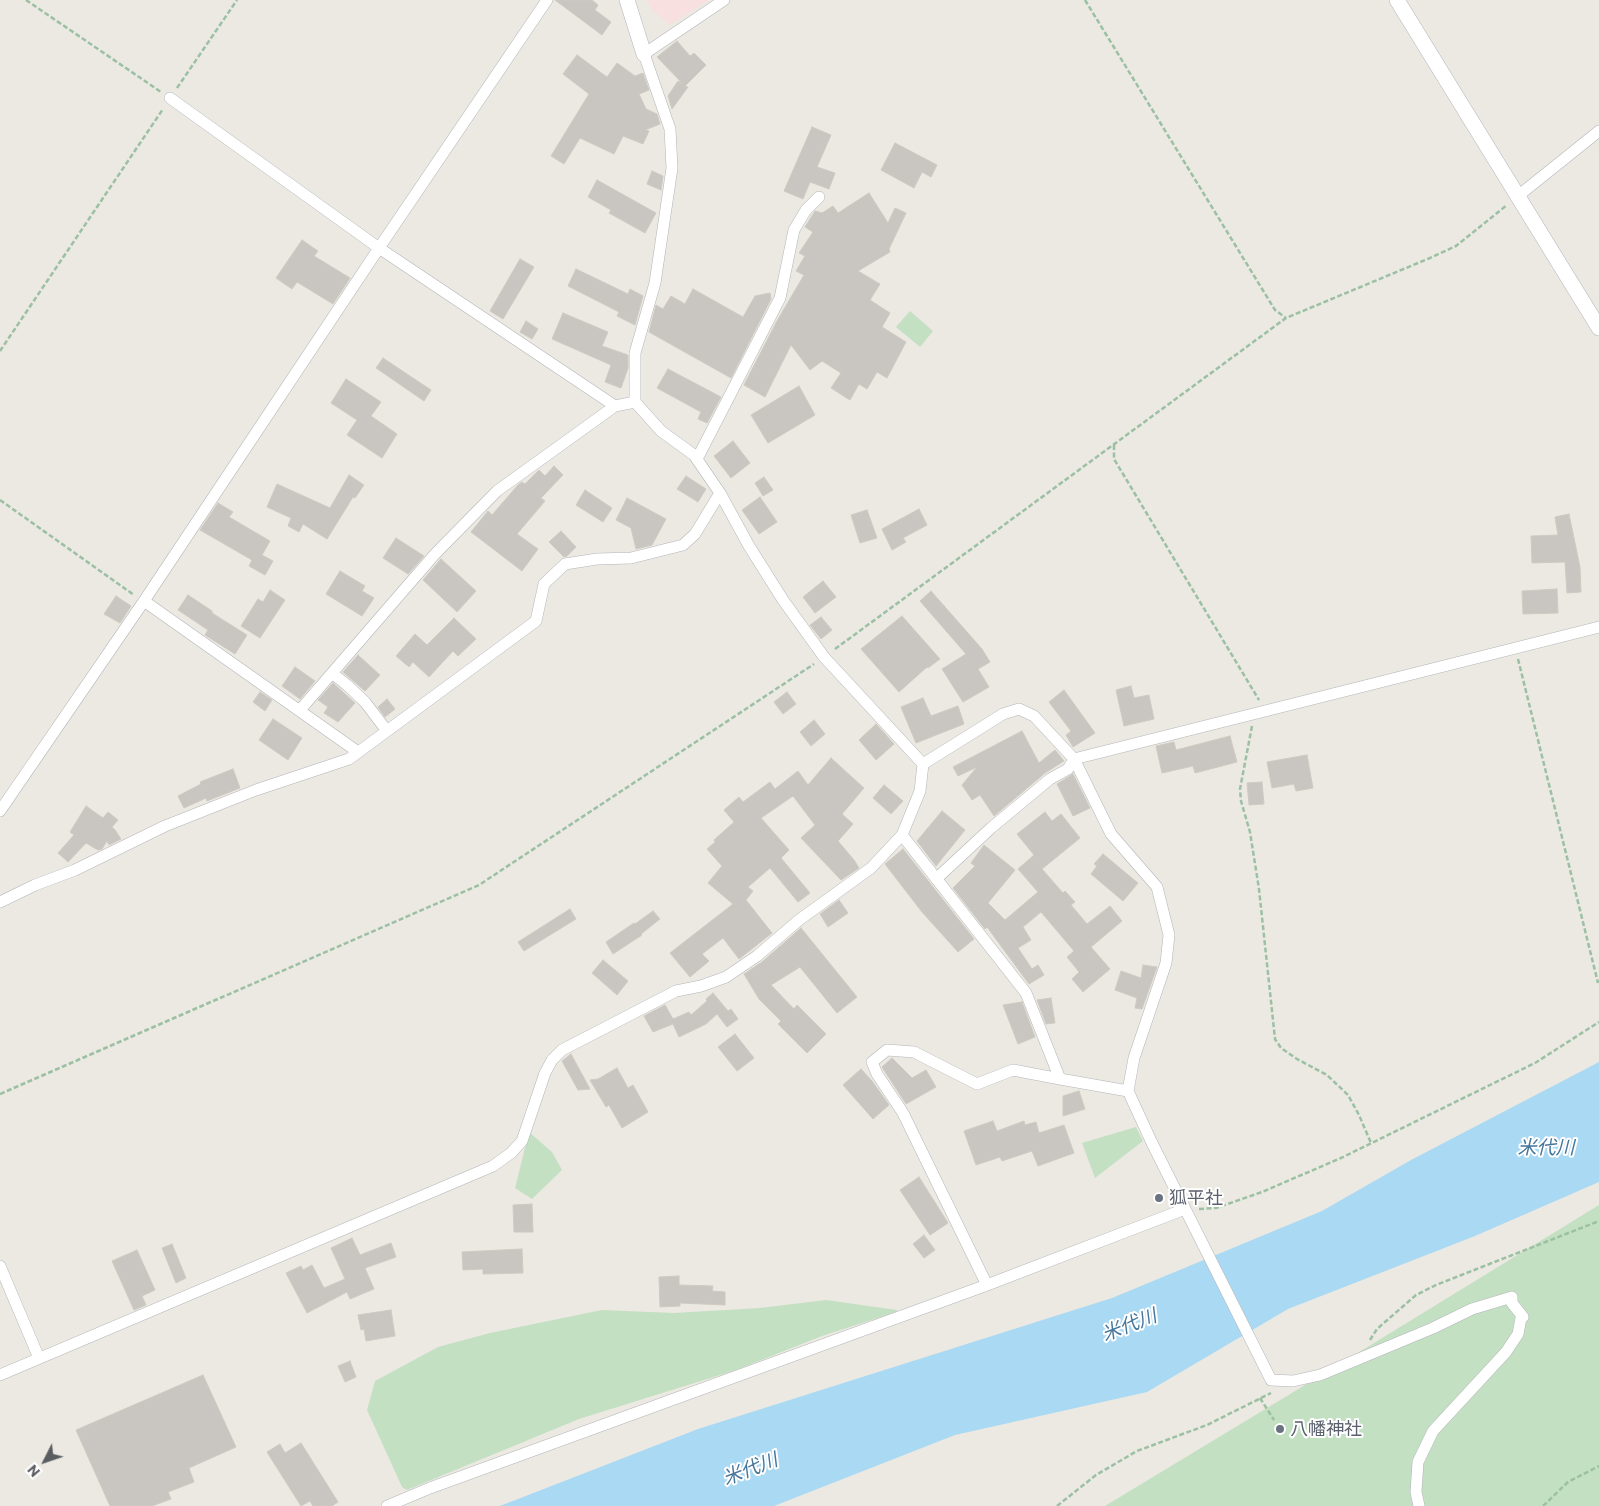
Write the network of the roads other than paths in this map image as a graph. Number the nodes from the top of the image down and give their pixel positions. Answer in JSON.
{"nodes":[{"id":1,"x":547,"y":0,"type":"edge"},
{"id":2,"x":627,"y":0,"type":"edge"},
{"id":3,"x":724,"y":0,"type":"edge"},
{"id":4,"x":1397,"y":0,"type":"edge"},
{"id":5,"x":644,"y":54,"type":"junction"},
{"id":6,"x":170,"y":98,"type":"road end"},
{"id":7,"x":1599,"y":131,"type":"edge"},
{"id":8,"x":1518,"y":196,"type":"junction"},
{"id":9,"x":819,"y":197,"type":"dead end"},
{"id":10,"x":379,"y":248,"type":"junction"},
{"id":11,"x":1599,"y":328,"type":"edge"},
{"id":12,"x":635,"y":402,"type":"junction"},
{"id":13,"x":615,"y":406,"type":"junction"},
{"id":14,"x":697,"y":458,"type":"junction"},
{"id":15,"x":720,"y":493,"type":"junction"},
{"id":16,"x":144,"y":601,"type":"junction"},
{"id":17,"x":1599,"y":627,"type":"edge"},
{"id":18,"x":332,"y":673,"type":"junction"},
{"id":19,"x":300,"y":710,"type":"junction"},
{"id":20,"x":387,"y":731,"type":"junction"},
{"id":21,"x":358,"y":752,"type":"junction"},
{"id":22,"x":1074,"y":759,"type":"junction"},
{"id":23,"x":923,"y":764,"type":"junction"},
{"id":24,"x":0,"y":811,"type":"edge"},
{"id":25,"x":902,"y":835,"type":"junction"},
{"id":26,"x":936,"y":879,"type":"junction"},
{"id":27,"x":0,"y":902,"type":"edge"},
{"id":28,"x":1060,"y":1079,"type":"junction"},
{"id":29,"x":1128,"y":1091,"type":"junction"},
{"id":30,"x":1185,"y":1209,"type":"junction"},
{"id":31,"x":0,"y":1266,"type":"edge"},
{"id":32,"x":987,"y":1286,"type":"junction"},
{"id":33,"x":39,"y":1358,"type":"junction"},
{"id":34,"x":0,"y":1375,"type":"edge"},
{"id":35,"x":387,"y":1506,"type":"edge"},
{"id":36,"x":1419,"y":1506,"type":"edge"}],
"edges":[{"from":1,"to":10,"type":"street"},
{"from":2,"to":5,"type":"street"},
{"from":3,"to":5,"type":"street"},
{"from":4,"to":8,"type":"street"},
{"from":5,"to":12,"type":"street"},
{"from":6,"to":10,"type":"street"},
{"from":7,"to":8,"type":"street"},
{"from":8,"to":11,"type":"street"},
{"from":9,"to":14,"type":"street"},
{"from":10,"to":13,"type":"street"},
{"from":10,"to":16,"type":"street"},
{"from":12,"to":13,"type":"street"},
{"from":12,"to":14,"type":"street"},
{"from":13,"to":18,"type":"street"},
{"from":14,"to":15,"type":"street"},
{"from":15,"to":20,"type":"street"},
{"from":15,"to":23,"type":"street"},
{"from":16,"to":19,"type":"street"},
{"from":16,"to":24,"type":"street"},
{"from":17,"to":22,"type":"street"},
{"from":18,"to":19,"type":"street"},
{"from":18,"to":20,"type":"street"},
{"from":19,"to":21,"type":"street"},
{"from":20,"to":21,"type":"street"},
{"from":21,"to":27,"type":"street"},
{"from":22,"to":23,"type":"street"},
{"from":22,"to":26,"type":"street"},
{"from":22,"to":29,"type":"street"},
{"from":23,"to":25,"type":"street"},
{"from":25,"to":26,"type":"street"},
{"from":25,"to":33,"type":"street"},
{"from":26,"to":28,"type":"street"},
{"from":28,"to":29,"type":"street"},
{"from":28,"to":32,"type":"street"},
{"from":29,"to":30,"type":"street"},
{"from":30,"to":32,"type":"street"},
{"from":30,"to":36,"type":"street"},
{"from":31,"to":33,"type":"street"},
{"from":32,"to":35,"type":"street"},
{"from":33,"to":34,"type":"street"}]}
